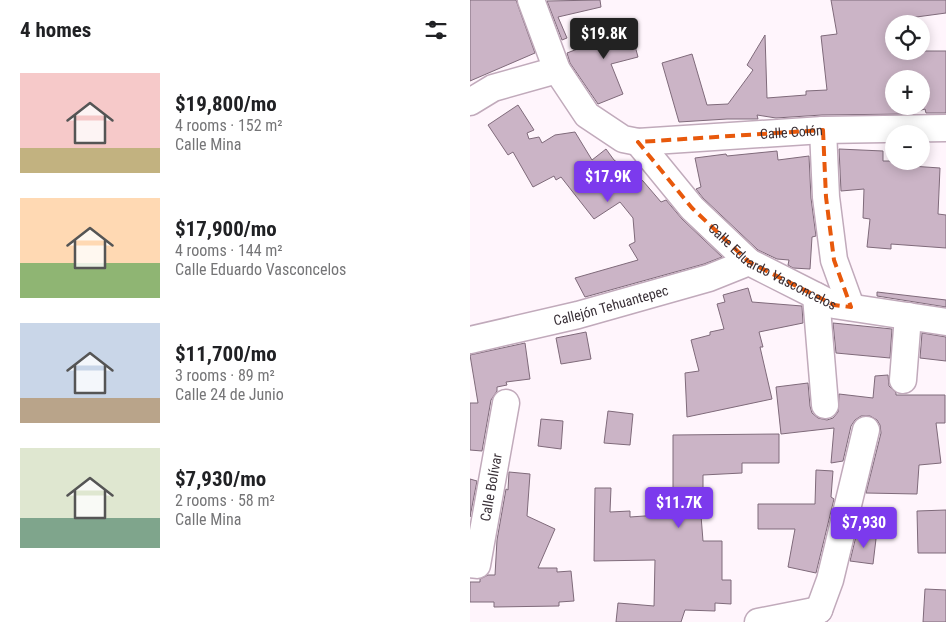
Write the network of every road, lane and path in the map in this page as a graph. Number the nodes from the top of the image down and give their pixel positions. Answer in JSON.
{"nodes":[{"id":1,"x":531,"y":0,"type":"edge"},
{"id":2,"x":557,"y":70,"type":"junction"},
{"id":3,"x":470,"y":102,"type":"edge"},
{"id":4,"x":946,"y":128,"type":"edge"},
{"id":5,"x":823,"y":130,"type":"junction"},
{"id":6,"x":638,"y":142,"type":"junction"},
{"id":7,"x":749,"y":262,"type":"junction"},
{"id":8,"x":816,"y":296,"type":"junction"},
{"id":9,"x":850,"y":307,"type":"junction"},
{"id":10,"x":908,"y":316,"type":"junction"},
{"id":11,"x":946,"y":322,"type":"edge"},
{"id":12,"x":470,"y":340,"type":"edge"},
{"id":13,"x":903,"y":380,"type":"dead end"},
{"id":14,"x":506,"y":403,"type":"dead end"},
{"id":15,"x":825,"y":405,"type":"dead end"},
{"id":16,"x":866,"y":430,"type":"dead end"},
{"id":17,"x":470,"y":564,"type":"edge"},
{"id":18,"x":826,"y":616,"type":"edge"},
{"id":19,"x":758,"y":622,"type":"edge"}],
"edges":[{"from":1,"to":2,"type":"street"},
{"from":2,"to":3,"type":"street"},
{"from":2,"to":6,"type":"street"},
{"from":4,"to":5,"type":"street","name":"Calle Colón"},
{"from":5,"to":6,"type":"street","name":"Calle Colón"},
{"from":5,"to":9,"type":"street"},
{"from":6,"to":7,"type":"street","name":"Calle Eduardo Vasconcelos"},
{"from":7,"to":8,"type":"street","name":"Calle Eduardo Vasconcelos"},
{"from":7,"to":12,"type":"street","name":"Callejón Tehuantepec"},
{"from":8,"to":9,"type":"street","name":"Calle Eduardo Vasconcelos"},
{"from":8,"to":15,"type":"street"},
{"from":9,"to":10,"type":"street","name":"Calle Eduardo Vasconcelos"},
{"from":10,"to":11,"type":"street","name":"Calle Eduardo Vasconcelos"},
{"from":10,"to":13,"type":"street"},
{"from":14,"to":17,"type":"street","name":"Calle Bolívar"},
{"from":16,"to":18,"type":"street"},
{"from":18,"to":19,"type":"street"}]}
